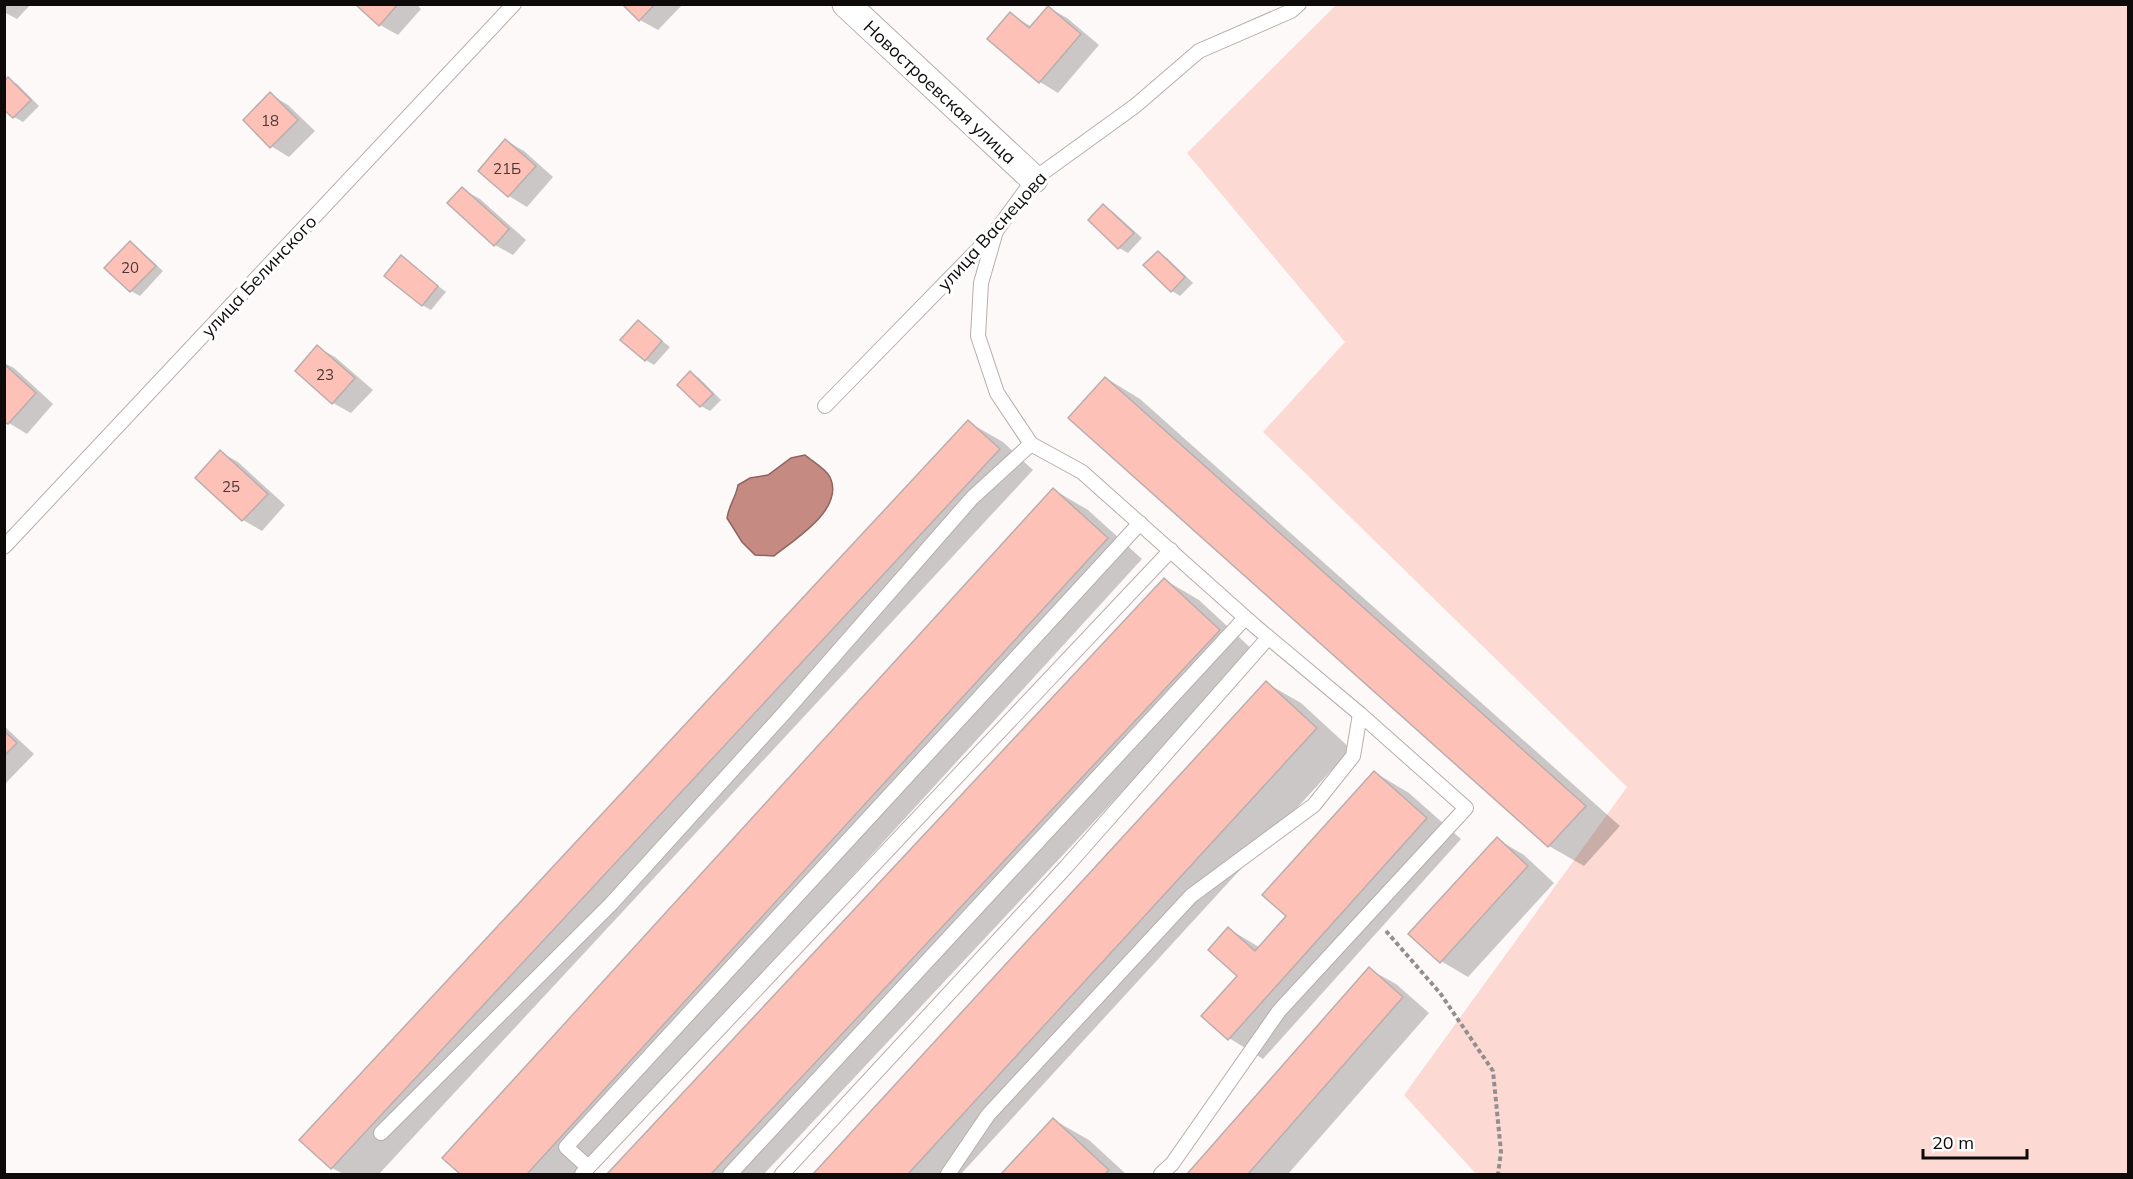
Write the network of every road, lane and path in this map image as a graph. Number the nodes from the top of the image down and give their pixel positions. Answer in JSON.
{"nodes":[{"id":1,"x":514,"y":4,"type":"edge"},
{"id":2,"x":846,"y":4,"type":"edge"},
{"id":3,"x":1299,"y":4,"type":"edge"},
{"id":4,"x":1034,"y":179,"type":"junction"},
{"id":5,"x":996,"y":231,"type":"junction"},
{"id":6,"x":825,"y":406,"type":"dead end"},
{"id":7,"x":1031,"y":444,"type":"junction"},
{"id":8,"x":1140,"y":523,"type":"junction"},
{"id":9,"x":4,"y":547,"type":"edge"},
{"id":10,"x":1170,"y":550,"type":"junction"},
{"id":11,"x":1245,"y":618,"type":"junction"},
{"id":12,"x":1268,"y":638,"type":"junction"},
{"id":13,"x":1360,"y":714,"type":"junction"},
{"id":14,"x":1370,"y":912,"type":"junction"},
{"id":15,"x":381,"y":1133,"type":"dead end"},
{"id":16,"x":585,"y":1171,"type":"edge"},
{"id":17,"x":730,"y":1174,"type":"edge"},
{"id":18,"x":782,"y":1174,"type":"edge"},
{"id":19,"x":948,"y":1174,"type":"edge"},
{"id":20,"x":1161,"y":1174,"type":"edge"},
{"id":21,"x":1498,"y":1174,"type":"edge"}],
"edges":[{"from":1,"to":9,"type":"lane","name":"улица Белинского"},
{"from":2,"to":4,"type":"street","name":"Новостроевская улица"},
{"from":3,"to":4,"type":"lane","name":"улица Васнецова"},
{"from":4,"to":5,"type":"lane","name":"улица Васнецова"},
{"from":5,"to":6,"type":"lane","name":"улица Васнецова"},
{"from":5,"to":7,"type":"lane"},
{"from":7,"to":8,"type":"lane"},
{"from":7,"to":15,"type":"lane"},
{"from":8,"to":10,"type":"lane"},
{"from":8,"to":16,"type":"lane"},
{"from":10,"to":11,"type":"lane"},
{"from":10,"to":16,"type":"lane"},
{"from":11,"to":12,"type":"lane"},
{"from":11,"to":17,"type":"lane"},
{"from":12,"to":13,"type":"lane"},
{"from":12,"to":18,"type":"lane"},
{"from":13,"to":14,"type":"lane"},
{"from":13,"to":19,"type":"lane"},
{"from":14,"to":20,"type":"lane"},
{"from":14,"to":21,"type":"path"}]}
